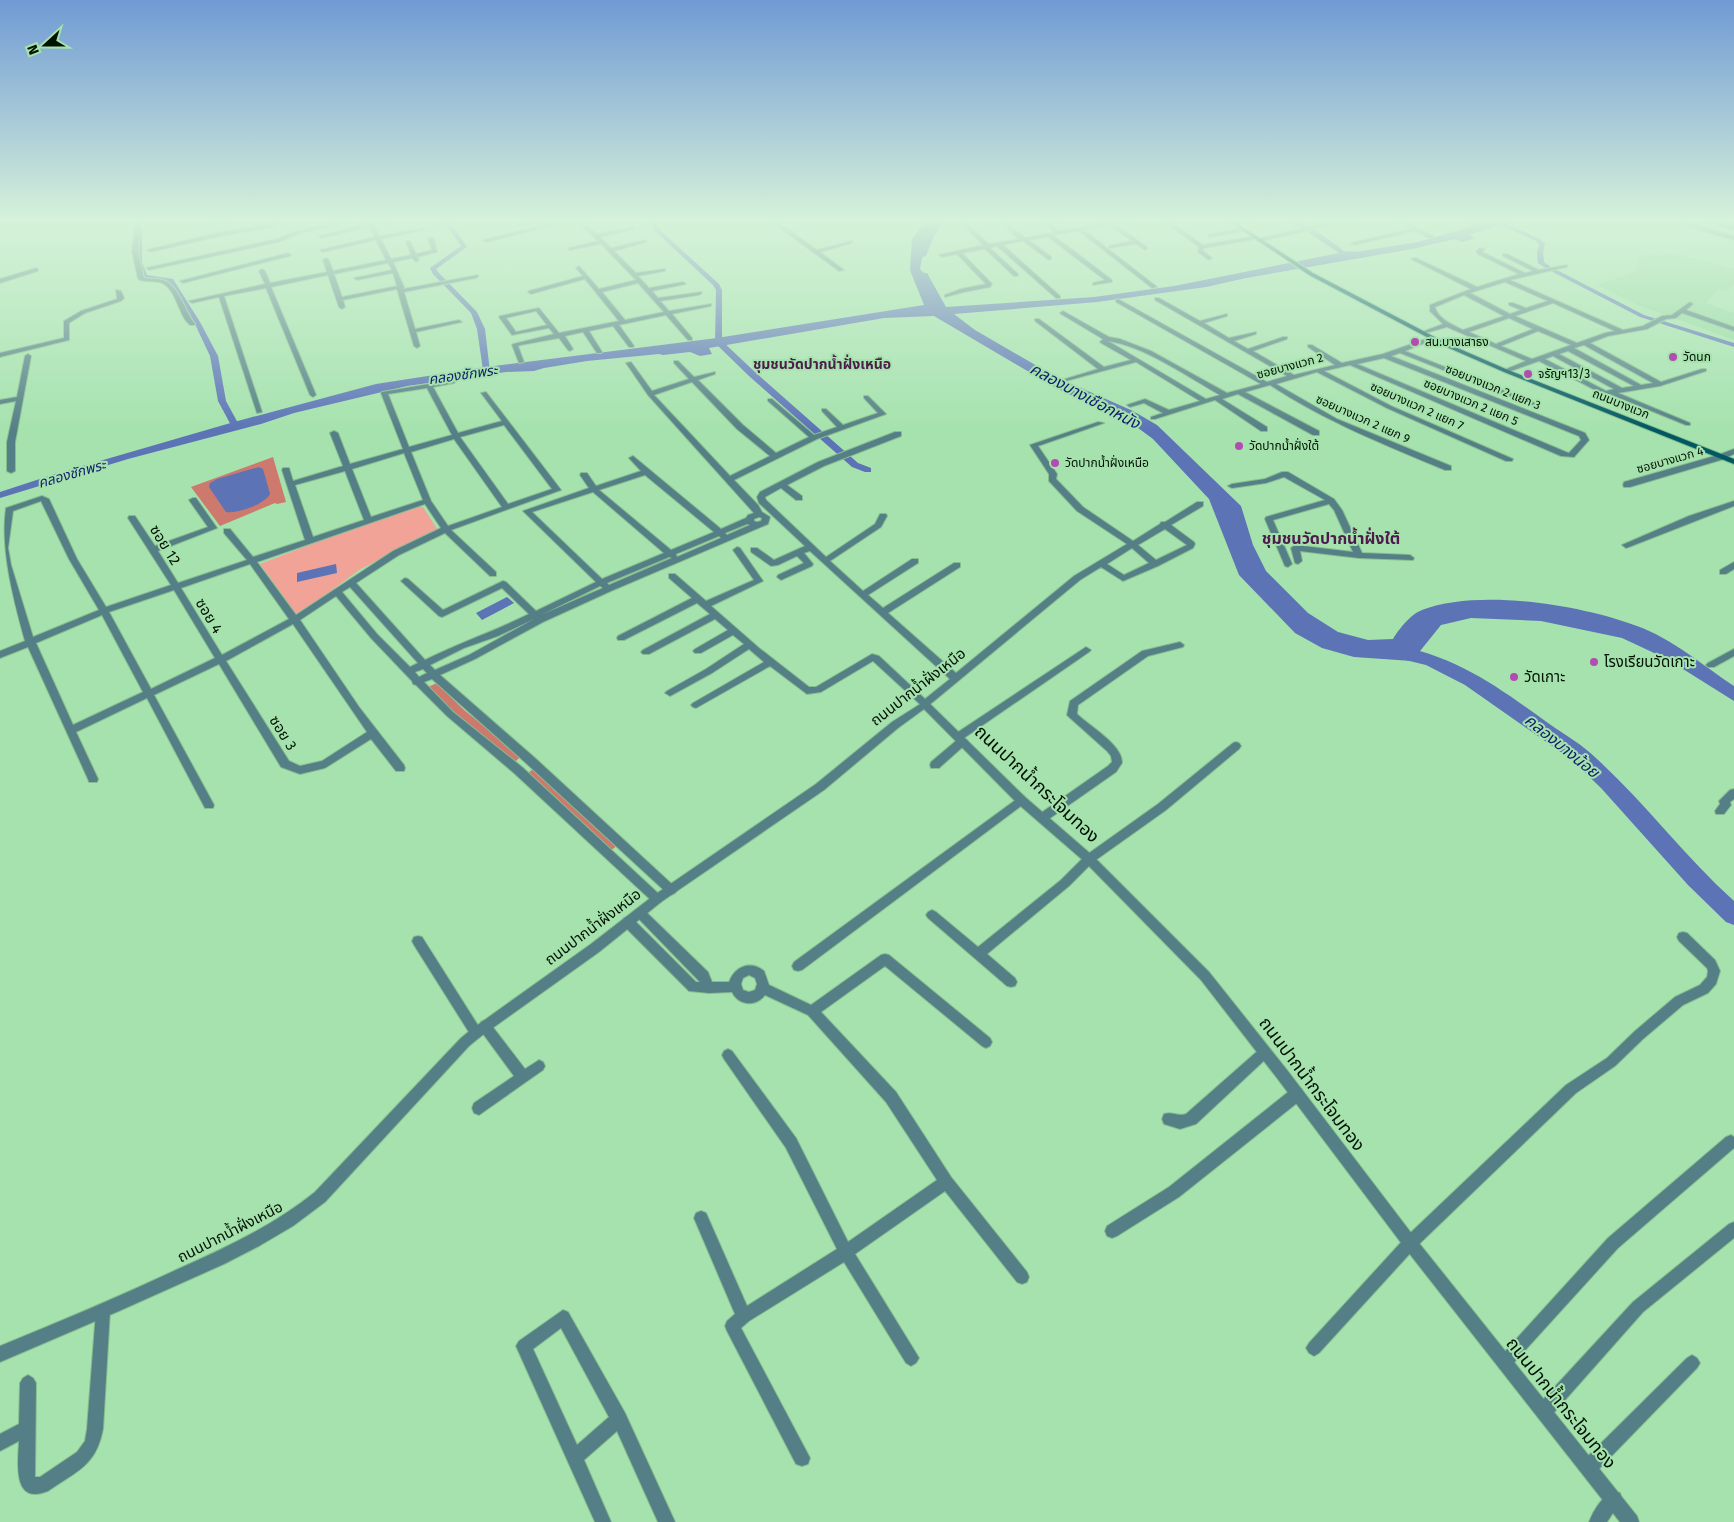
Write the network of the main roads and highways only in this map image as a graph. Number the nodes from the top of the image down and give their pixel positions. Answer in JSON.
{"nodes":[{"id":1,"x":1340,"y":289,"type":"edge"},
{"id":2,"x":1734,"y":462,"type":"edge"}],
"edges":[{"from":1,"to":2,"type":"main road","name":"ถนนบางแวก"}]}
